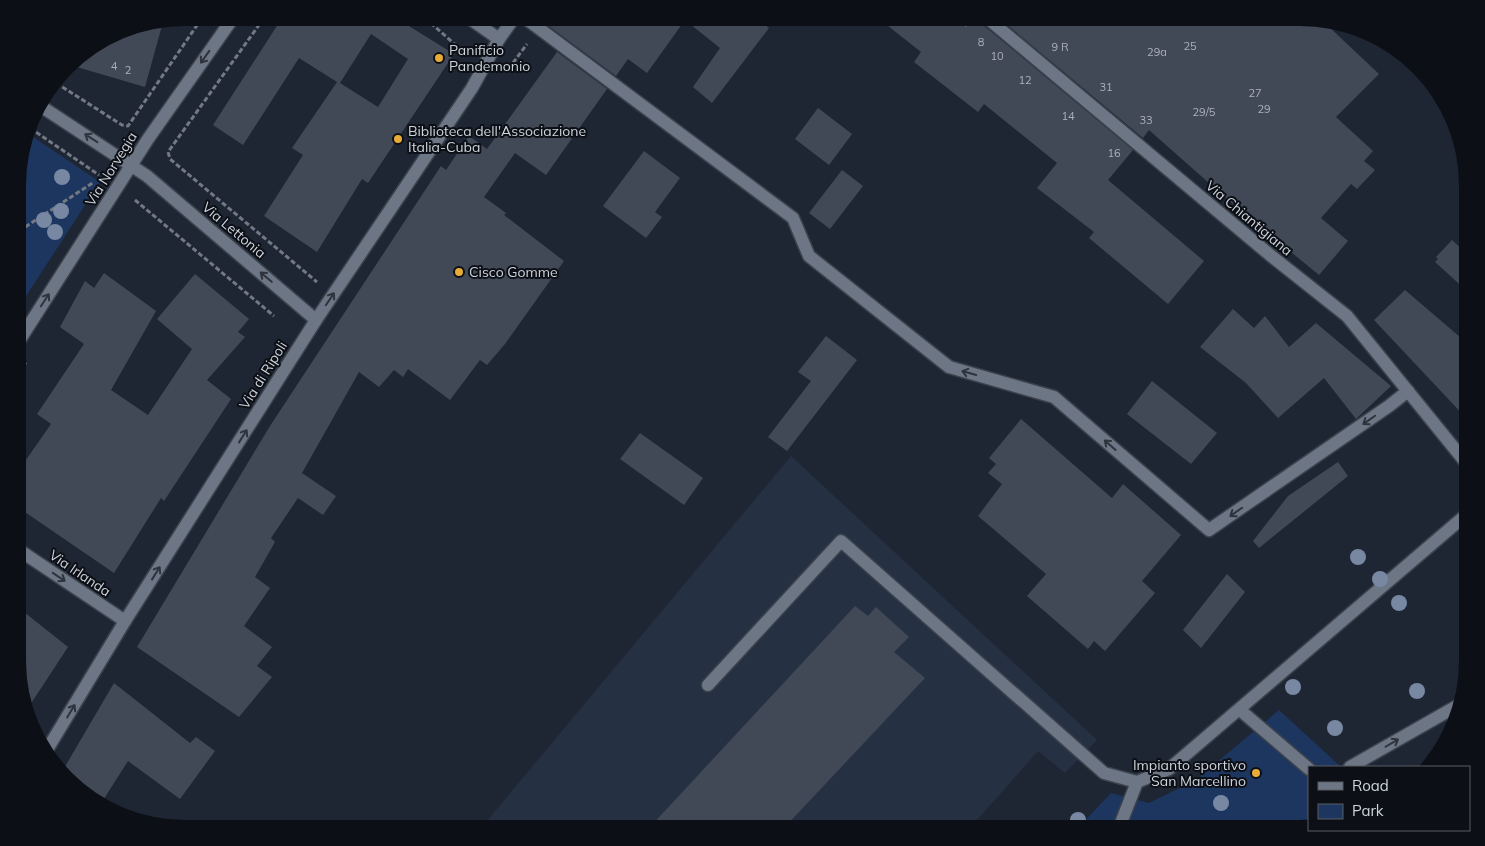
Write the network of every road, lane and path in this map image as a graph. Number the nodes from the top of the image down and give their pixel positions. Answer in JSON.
{"nodes":[{"id":1,"x":968,"y":26,"type":"edge"},
{"id":2,"x":997,"y":26,"type":"edge"},
{"id":3,"x":196,"y":27,"type":"edge"},
{"id":4,"x":227,"y":27,"type":"edge"},
{"id":5,"x":258,"y":27,"type":"edge"},
{"id":6,"x":435,"y":27,"type":"edge"},
{"id":7,"x":481,"y":27,"type":"edge"},
{"id":8,"x":508,"y":27,"type":"edge"},
{"id":9,"x":537,"y":27,"type":"edge"},
{"id":10,"x":971,"y":29,"type":"dead end"},
{"id":11,"x":499,"y":39,"type":"junction"},
{"id":12,"x":471,"y":58,"type":"dead end"},
{"id":13,"x":61,"y":86,"type":"edge"},
{"id":14,"x":46,"y":110,"type":"edge"},
{"id":15,"x":36,"y":132,"type":"edge"},
{"id":16,"x":132,"y":165,"type":"junction"},
{"id":17,"x":134,"y":200,"type":"dead end"},
{"id":18,"x":26,"y":226,"type":"edge"},
{"id":19,"x":320,"y":283,"type":"dead end"},
{"id":20,"x":316,"y":320,"type":"junction"},
{"id":21,"x":280,"y":321,"type":"dead end"},
{"id":22,"x":26,"y":329,"type":"edge"},
{"id":23,"x":1408,"y":391,"type":"junction"},
{"id":24,"x":1458,"y":453,"type":"edge"},
{"id":25,"x":1458,"y":522,"type":"edge"},
{"id":26,"x":26,"y":555,"type":"edge"},
{"id":27,"x":125,"y":621,"type":"junction"},
{"id":28,"x":708,"y":685,"type":"dead end"},
{"id":29,"x":1240,"y":710,"type":"junction"},
{"id":30,"x":1451,"y":710,"type":"edge"},
{"id":31,"x":50,"y":744,"type":"edge"},
{"id":32,"x":1352,"y":766,"type":"edge"},
{"id":33,"x":1308,"y":769,"type":"edge"},
{"id":34,"x":1137,"y":782,"type":"junction"},
{"id":35,"x":1122,"y":819,"type":"edge"}],
"edges":[{"from":1,"to":10,"type":"path"},
{"from":2,"to":23,"type":"street","name":"Via Chiantigiana"},
{"from":3,"to":13,"type":"path"},
{"from":4,"to":16,"type":"street","name":"Via Norvegia","one_way":true},
{"from":5,"to":19,"type":"path"},
{"from":6,"to":12,"type":"path"},
{"from":7,"to":11,"type":"street"},
{"from":8,"to":11,"type":"street","name":"Via di Ripoli"},
{"from":23,"to":9,"type":"street","one_way":true},
{"from":20,"to":11,"type":"street","name":"Via di Ripoli","one_way":true},
{"from":16,"to":14,"type":"street","name":"Via Lettonia","one_way":true},
{"from":15,"to":18,"type":"path"},
{"from":20,"to":16,"type":"street","name":"Via Lettonia","one_way":true},
{"from":22,"to":16,"type":"street","name":"Via Norvegia","one_way":true},
{"from":17,"to":21,"type":"path"},
{"from":27,"to":20,"type":"street","name":"Via di Ripoli","one_way":true},
{"from":23,"to":24,"type":"street","name":"Via Chiantigiana"},
{"from":25,"to":29,"type":"street"},
{"from":26,"to":27,"type":"street","name":"Via Irlanda","one_way":true},
{"from":31,"to":27,"type":"street","name":"Via di Ripoli","one_way":true},
{"from":28,"to":34,"type":"street"},
{"from":29,"to":33,"type":"street"},
{"from":29,"to":34,"type":"street"},
{"from":32,"to":30,"type":"street","one_way":true},
{"from":34,"to":35,"type":"street"}]}
